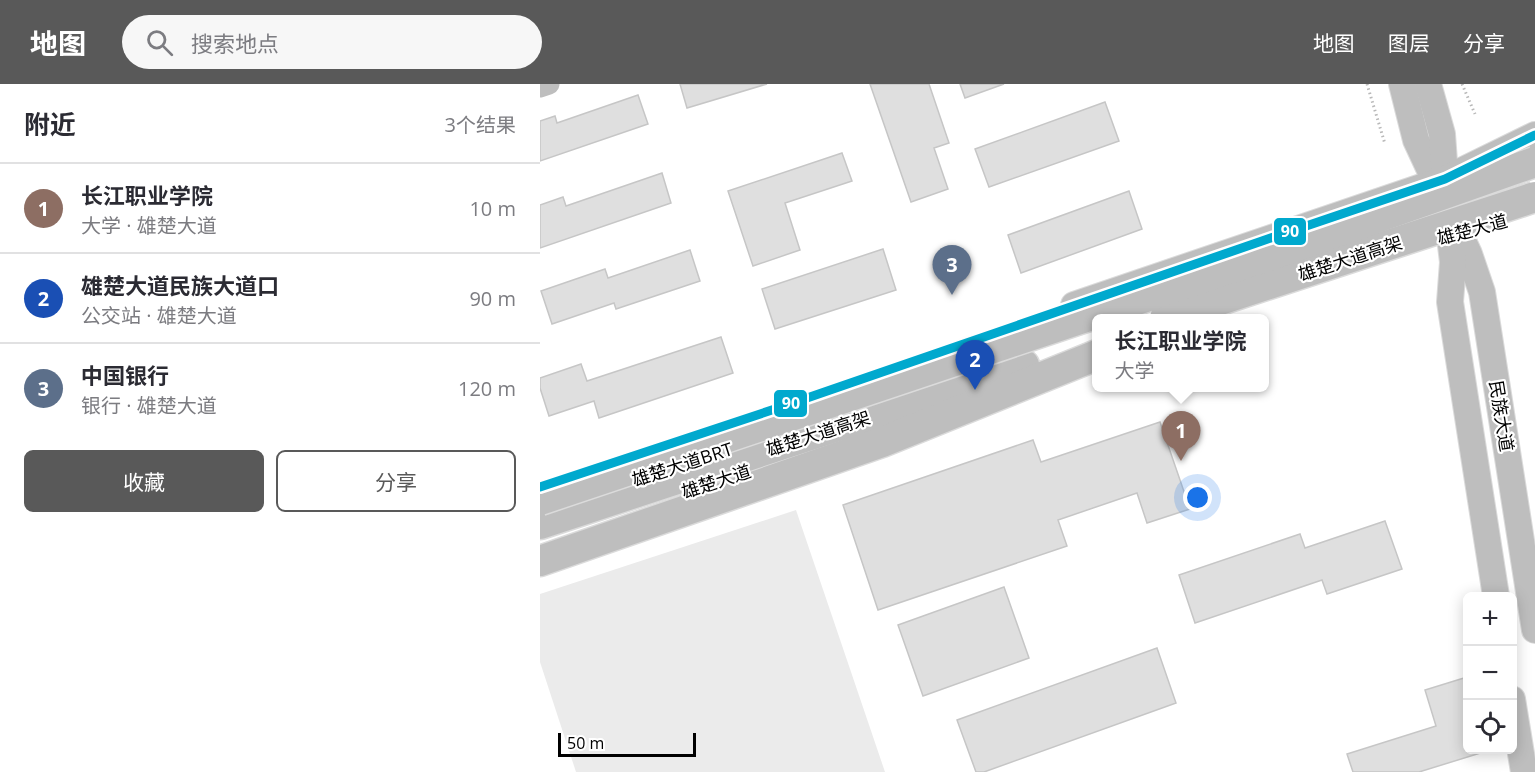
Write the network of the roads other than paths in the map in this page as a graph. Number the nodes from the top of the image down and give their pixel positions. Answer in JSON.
{"nodes":[{"id":1,"x":549,"y":84,"type":"edge"},
{"id":2,"x":1402,"y":84,"type":"edge"},
{"id":3,"x":1428,"y":84,"type":"edge"},
{"id":4,"x":540,"y":87,"type":"edge"},
{"id":5,"x":1535,"y":135,"type":"edge"},
{"id":6,"x":1535,"y":162,"type":"edge"},
{"id":7,"x":1535,"y":178,"type":"edge"},
{"id":8,"x":1440,"y":181,"type":"junction"},
{"id":9,"x":1535,"y":197,"type":"edge"},
{"id":10,"x":1447,"y":208,"type":"junction"},
{"id":11,"x":1535,"y":213,"type":"edge"},
{"id":12,"x":1454,"y":232,"type":"junction"},
{"id":13,"x":1096,"y":314,"type":"edge"},
{"id":14,"x":1130,"y":314,"type":"edge"},
{"id":15,"x":1177,"y":314,"type":"edge"},
{"id":16,"x":1217,"y":314,"type":"edge"},
{"id":17,"x":1092,"y":315,"type":"edge"},
{"id":18,"x":1092,"y":328,"type":"edge"},
{"id":19,"x":1092,"y":343,"type":"edge"},
{"id":20,"x":1092,"y":357,"type":"edge"},
{"id":21,"x":1092,"y":357,"type":"edge"},
{"id":22,"x":540,"y":487,"type":"edge"},
{"id":23,"x":540,"y":500,"type":"edge"},
{"id":24,"x":540,"y":511,"type":"edge"},
{"id":25,"x":540,"y":524,"type":"edge"},
{"id":26,"x":540,"y":539,"type":"edge"},
{"id":27,"x":540,"y":561,"type":"edge"},
{"id":28,"x":1495,"y":592,"type":"edge"},
{"id":29,"x":1535,"y":630,"type":"edge"},
{"id":30,"x":1512,"y":700,"type":"edge"},
{"id":31,"x":1524,"y":772,"type":"edge"}],
"edges":[{"from":1,"to":4,"type":"street"},
{"from":2,"to":8,"type":"main road","name":"民族大道"},
{"from":3,"to":8,"type":"main road","name":"民族大道"},
{"from":5,"to":8,"type":"main road"},
{"from":6,"to":13,"type":"highway","name":"雄楚大道高架","bridge":true},
{"from":7,"to":10,"type":"street"},
{"from":8,"to":10,"type":"main road","name":"民族大道"},
{"from":8,"to":22,"type":"main road"},
{"from":9,"to":15,"type":"highway","name":"雄楚大道高架","bridge":true},
{"from":10,"to":12,"type":"main road","name":"民族大道"},
{"from":10,"to":14,"type":"street"},
{"from":11,"to":12,"type":"main road","name":"雄楚大道"},
{"from":12,"to":16,"type":"main road","name":"雄楚大道"},
{"from":12,"to":28,"type":"main road","name":"民族大道"},
{"from":12,"to":29,"type":"main road","name":"民族大道"},
{"from":17,"to":23,"type":"highway","name":"雄楚大道高架","bridge":true},
{"from":18,"to":24,"type":"street","name":"雄楚大道BRT"},
{"from":19,"to":25,"type":"highway","name":"雄楚大道高架"},
{"from":20,"to":27,"type":"highway"},
{"from":21,"to":26,"type":"main road","name":"雄楚大道"},
{"from":30,"to":31,"type":"main road"}]}
